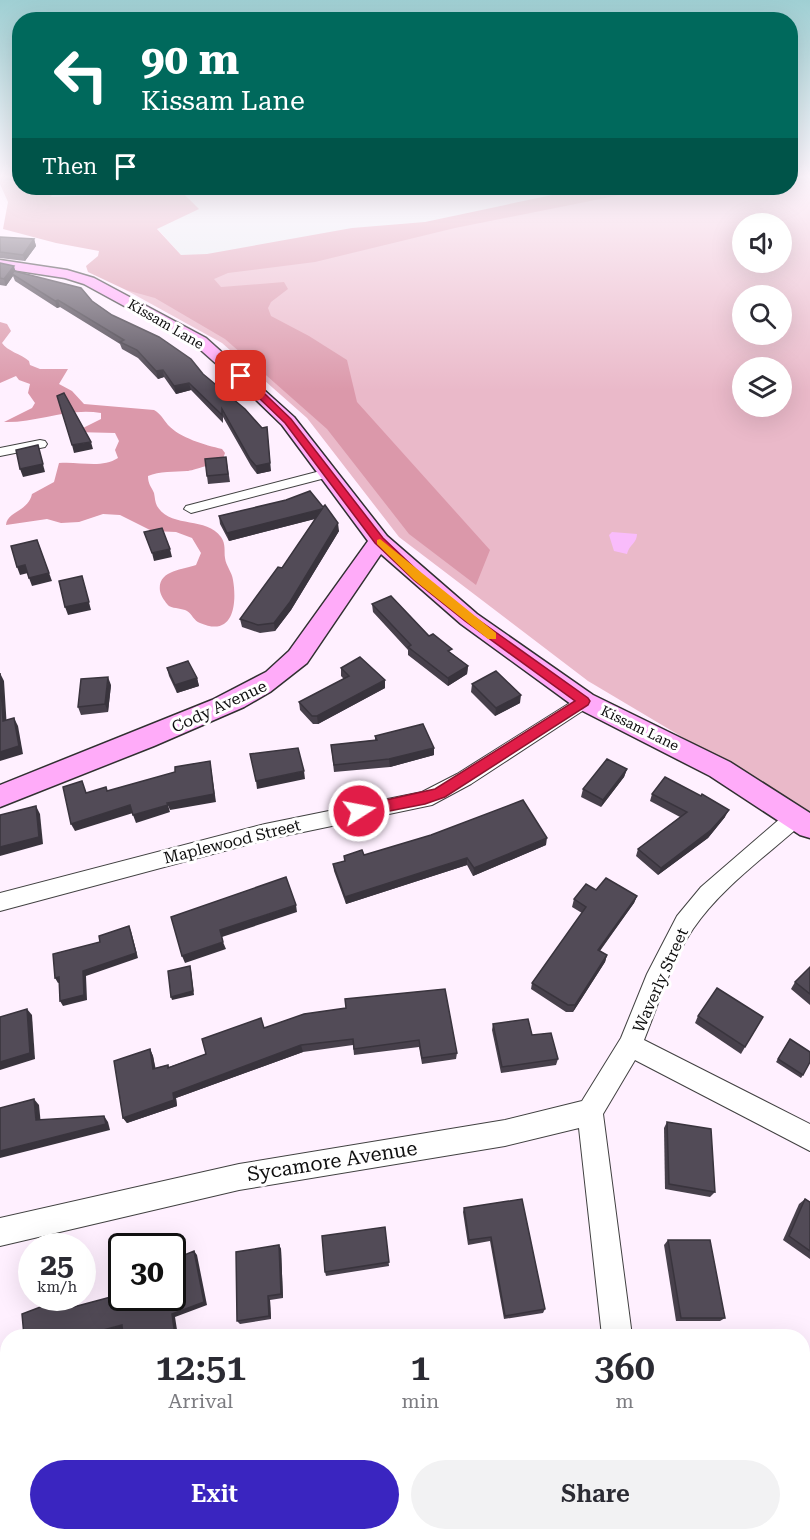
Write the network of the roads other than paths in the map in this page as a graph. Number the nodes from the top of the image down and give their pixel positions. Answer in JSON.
{"nodes":[{"id":1,"x":0,"y":264,"type":"edge"},
{"id":2,"x":40,"y":444,"type":"edge"},
{"id":3,"x":0,"y":452,"type":"edge"},
{"id":4,"x":328,"y":473,"type":"junction"},
{"id":5,"x":192,"y":508,"type":"dead end"},
{"id":6,"x":379,"y":541,"type":"junction"},
{"id":7,"x":584,"y":701,"type":"junction"},
{"id":8,"x":0,"y":796,"type":"edge"},
{"id":9,"x":803,"y":822,"type":"edge"},
{"id":10,"x":0,"y":902,"type":"edge"},
{"id":11,"x":630,"y":1045,"type":"junction"},
{"id":12,"x":590,"y":1112,"type":"junction"},
{"id":13,"x":810,"y":1138,"type":"edge"},
{"id":14,"x":0,"y":1232,"type":"edge"},
{"id":15,"x":617,"y":1329,"type":"edge"}],
"edges":[{"from":1,"to":4,"type":"street","name":"Kissam Lane"},
{"from":2,"to":3,"type":"street"},
{"from":4,"to":5,"type":"street"},
{"from":4,"to":6,"type":"street","name":"Kissam Lane"},
{"from":6,"to":7,"type":"street","name":"Kissam Lane"},
{"from":6,"to":8,"type":"street","name":"Cody Avenue"},
{"from":7,"to":9,"type":"street","name":"Kissam Lane"},
{"from":7,"to":10,"type":"street","name":"Maplewood Street"},
{"from":9,"to":11,"type":"street","name":"Waverly Street"},
{"from":11,"to":12,"type":"street"},
{"from":11,"to":13,"type":"street"},
{"from":12,"to":14,"type":"street","name":"Sycamore Avenue"},
{"from":12,"to":15,"type":"street"}]}
